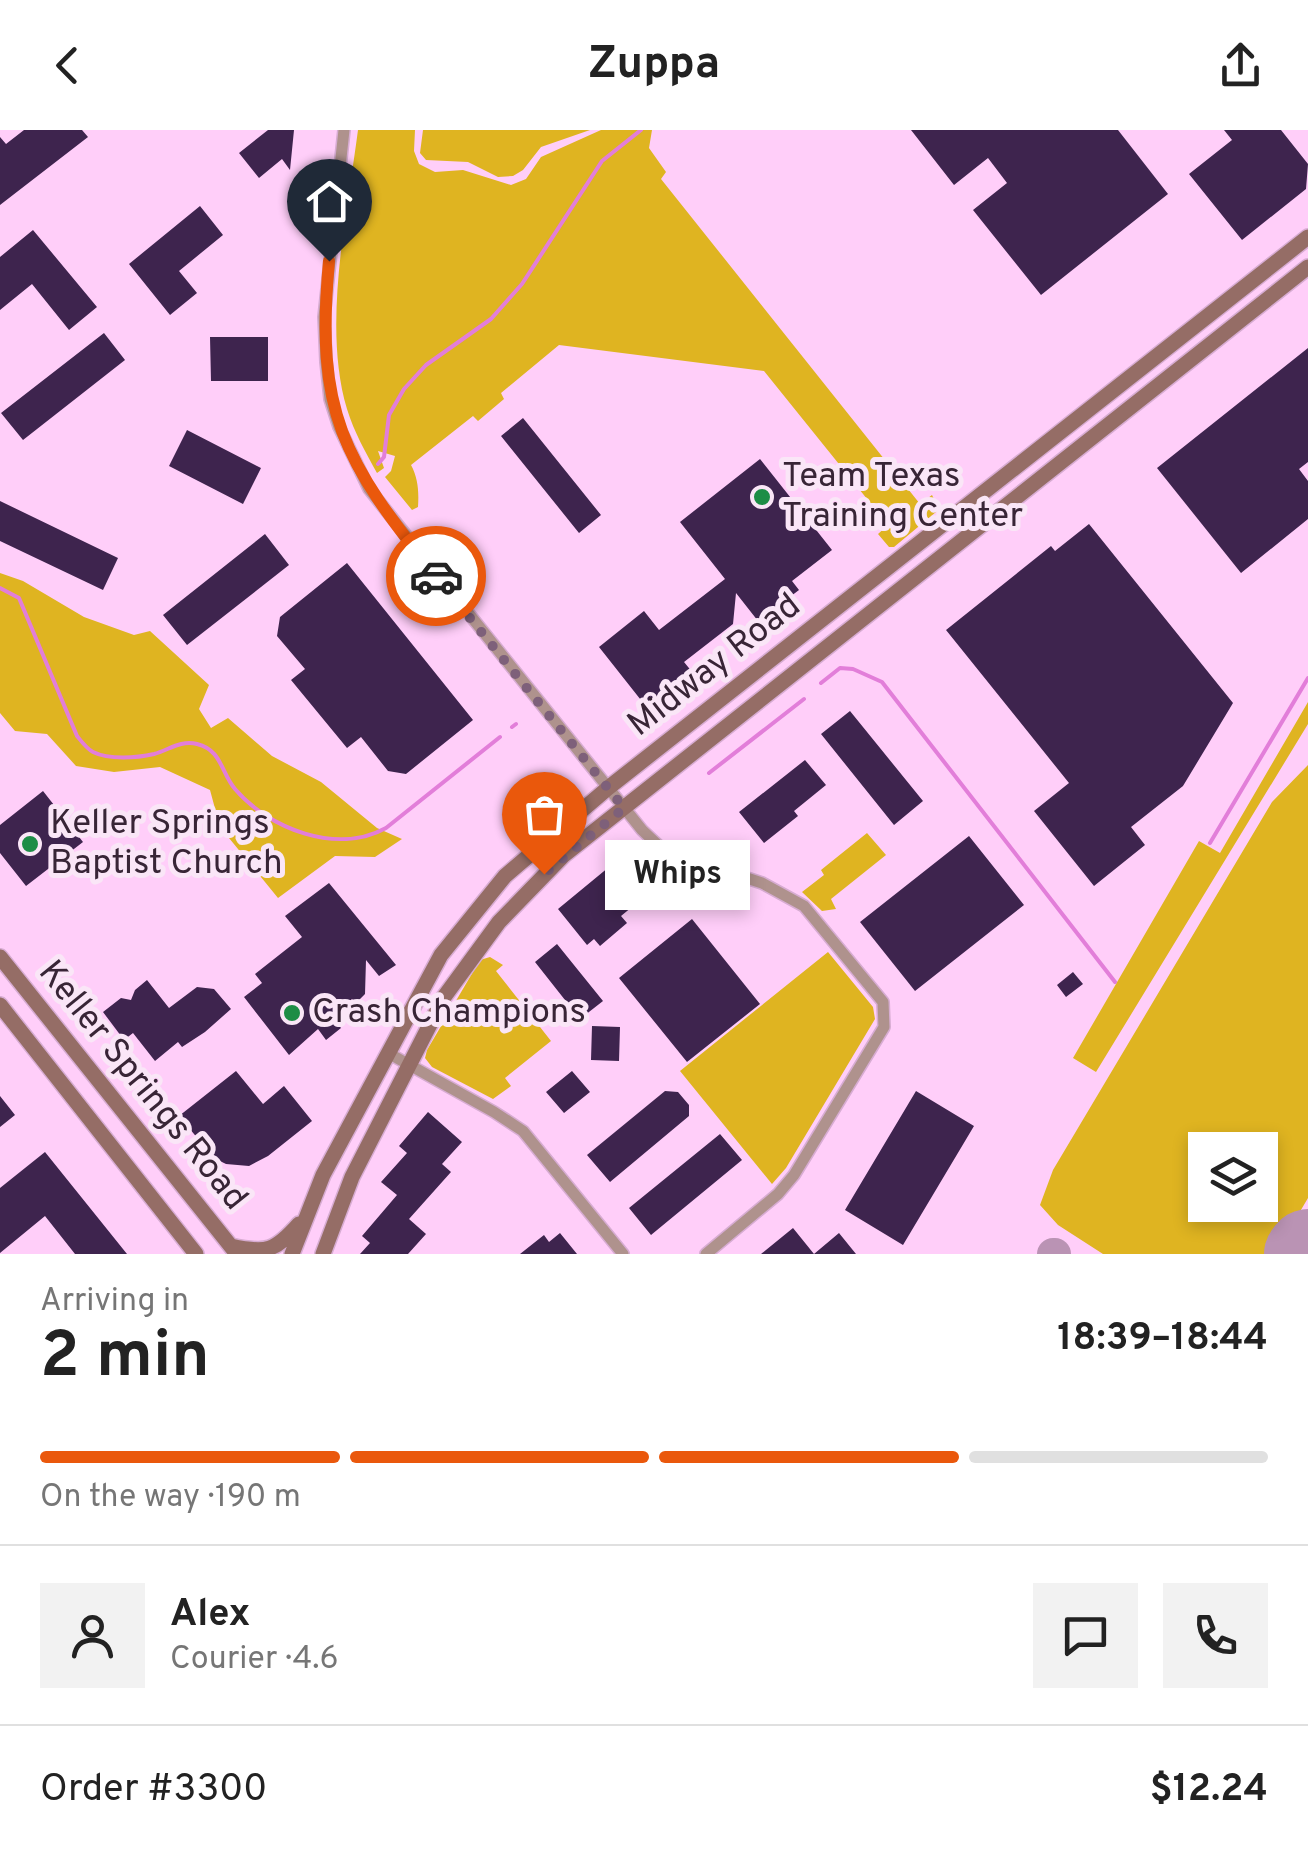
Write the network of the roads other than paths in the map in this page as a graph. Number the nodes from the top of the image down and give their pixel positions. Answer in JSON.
{"nodes":[{"id":1,"x":344,"y":130,"type":"edge"},
{"id":2,"x":1308,"y":237,"type":"edge"},
{"id":3,"x":1308,"y":267,"type":"edge"},
{"id":4,"x":1097,"y":403,"type":"junction"},
{"id":5,"x":1112,"y":422,"type":"junction"},
{"id":6,"x":888,"y":568,"type":"junction"},
{"id":7,"x":903,"y":588,"type":"junction"},
{"id":8,"x":608,"y":788,"type":"junction"},
{"id":9,"x":624,"y":808,"type":"junction"},
{"id":10,"x":0,"y":956,"type":"edge"},
{"id":11,"x":0,"y":1005,"type":"edge"},
{"id":12,"x":388,"y":1053,"type":"junction"},
{"id":13,"x":408,"y":1066,"type":"junction"},
{"id":14,"x":305,"y":1217,"type":"junction"},
{"id":15,"x":234,"y":1250,"type":"edge"},
{"id":16,"x":196,"y":1254,"type":"edge"},
{"id":17,"x":292,"y":1254,"type":"edge"},
{"id":18,"x":323,"y":1254,"type":"edge"},
{"id":19,"x":623,"y":1254,"type":"edge"},
{"id":20,"x":706,"y":1254,"type":"edge"}],
"edges":[{"from":1,"to":8,"type":"street"},
{"from":2,"to":4,"type":"main road","name":"Midway Road"},
{"from":3,"to":5,"type":"main road","name":"Midway Road"},
{"from":4,"to":5,"type":"main road"},
{"from":4,"to":6,"type":"main road","name":"Midway Road"},
{"from":5,"to":7,"type":"main road","name":"Midway Road"},
{"from":6,"to":7,"type":"main road"},
{"from":6,"to":8,"type":"main road","name":"Midway Road"},
{"from":7,"to":9,"type":"main road","name":"Midway Road"},
{"from":8,"to":9,"type":"street"},
{"from":8,"to":12,"type":"main road","name":"Midway Road"},
{"from":9,"to":13,"type":"main road","name":"Midway Road"},
{"from":9,"to":20,"type":"street"},
{"from":10,"to":15,"type":"main road","name":"Keller Springs Road"},
{"from":11,"to":16,"type":"main road","name":"Keller Springs Road"},
{"from":12,"to":13,"type":"street"},
{"from":12,"to":14,"type":"main road","name":"Midway Road"},
{"from":13,"to":18,"type":"main road","name":"Midway Road"},
{"from":13,"to":19,"type":"street"},
{"from":14,"to":15,"type":"main road"},
{"from":14,"to":17,"type":"main road","name":"Midway Road"}]}
